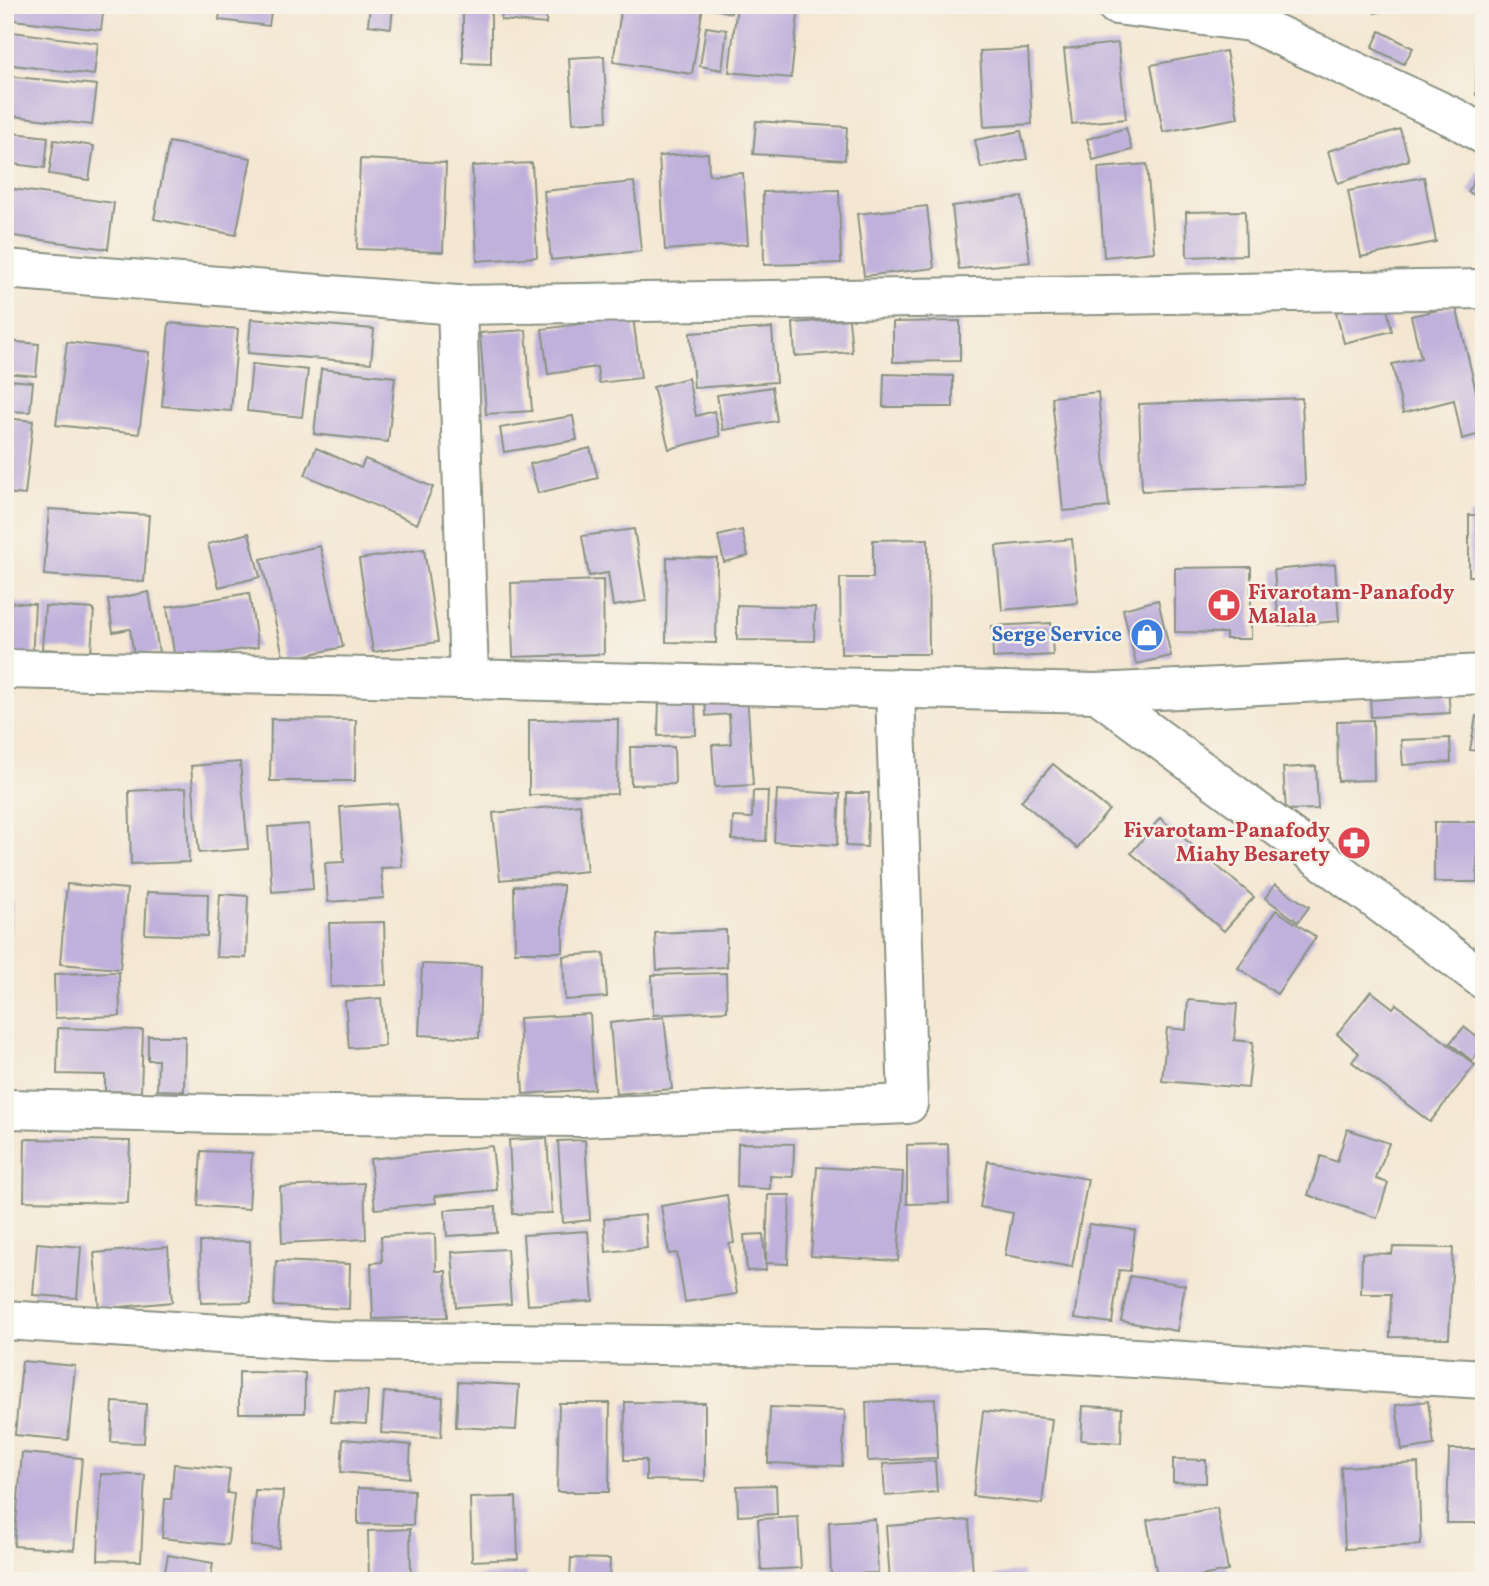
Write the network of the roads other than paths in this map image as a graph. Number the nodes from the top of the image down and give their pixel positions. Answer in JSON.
{"nodes":[{"id":1,"x":1116,"y":5,"type":"edge"},
{"id":2,"x":1224,"y":12,"type":"edge"},
{"id":3,"x":1484,"y":135,"type":"edge"},
{"id":4,"x":5,"y":269,"type":"edge"},
{"id":5,"x":1484,"y":289,"type":"edge"},
{"id":6,"x":457,"y":305,"type":"junction"},
{"id":7,"x":5,"y":669,"type":"edge"},
{"id":8,"x":1484,"y":674,"type":"edge"},
{"id":9,"x":469,"y":677,"type":"junction"},
{"id":10,"x":895,"y":688,"type":"junction"},
{"id":11,"x":1097,"y":693,"type":"junction"},
{"id":12,"x":1484,"y":980,"type":"edge"},
{"id":13,"x":5,"y":1109,"type":"edge"},
{"id":14,"x":5,"y":1320,"type":"edge"},
{"id":15,"x":1484,"y":1379,"type":"edge"}],
"edges":[{"from":1,"to":2,"type":"street"},
{"from":2,"to":3,"type":"street"},
{"from":4,"to":6,"type":"street"},
{"from":5,"to":6,"type":"street"},
{"from":6,"to":9,"type":"street"},
{"from":7,"to":9,"type":"street"},
{"from":8,"to":11,"type":"street"},
{"from":9,"to":10,"type":"street"},
{"from":10,"to":11,"type":"street"},
{"from":10,"to":13,"type":"street"},
{"from":11,"to":12,"type":"street"},
{"from":14,"to":15,"type":"street"}]}
